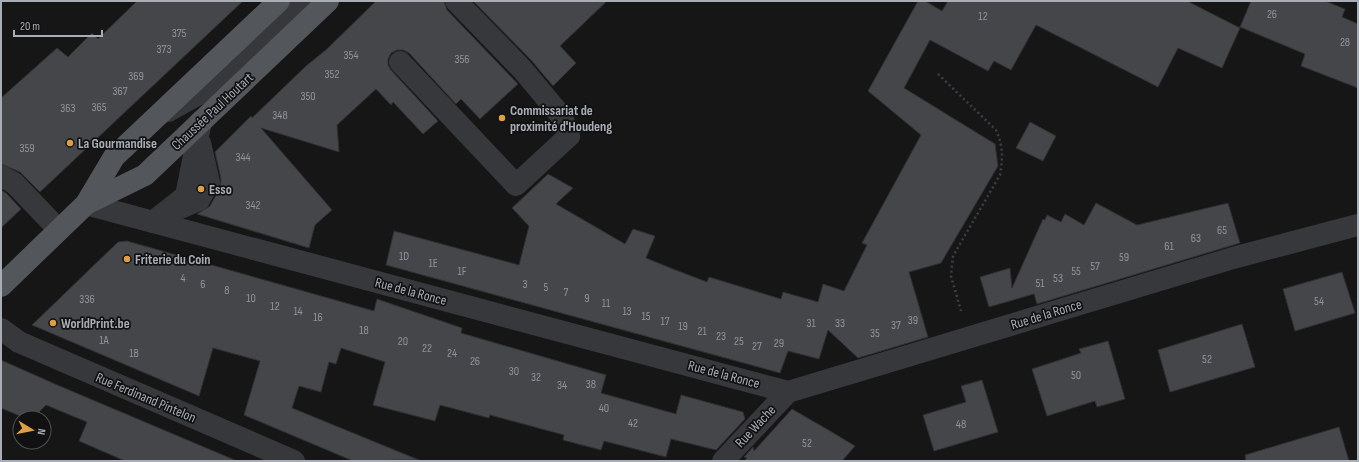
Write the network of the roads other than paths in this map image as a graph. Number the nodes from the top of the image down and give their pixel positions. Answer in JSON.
{"nodes":[{"id":1,"x":279,"y":1,"type":"edge"},
{"id":2,"x":307,"y":1,"type":"edge"},
{"id":3,"x":328,"y":1,"type":"edge"},
{"id":4,"x":456,"y":1,"type":"edge"},
{"id":5,"x":400,"y":62,"type":"dead end"},
{"id":6,"x":156,"y":118,"type":"junction"},
{"id":7,"x":200,"y":128,"type":"junction"},
{"id":8,"x":1,"y":176,"type":"edge"},
{"id":9,"x":86,"y":204,"type":"junction"},
{"id":10,"x":157,"y":219,"type":"junction"},
{"id":11,"x":1358,"y":225,"type":"edge"},
{"id":12,"x":59,"y":230,"type":"junction"},
{"id":13,"x":1,"y":286,"type":"edge"},
{"id":14,"x":1,"y":329,"type":"edge"},
{"id":15,"x":788,"y":392,"type":"junction"},
{"id":16,"x":294,"y":461,"type":"edge"},
{"id":17,"x":723,"y":461,"type":"edge"}],
"edges":[{"from":1,"to":6,"type":"main road","name":"Chaussée Paul Houtart"},
{"from":2,"to":6,"type":"street"},
{"from":3,"to":7,"type":"main road","name":"Chaussée Paul Houtart"},
{"from":4,"to":5,"type":"street"},
{"from":6,"to":9,"type":"main road","name":"Chaussée Paul Houtart"},
{"from":7,"to":9,"type":"main road","name":"Chaussée Paul Houtart"},
{"from":7,"to":10,"type":"street"},
{"from":8,"to":12,"type":"street"},
{"from":9,"to":10,"type":"street","name":"Rue de la Ronce"},
{"from":9,"to":12,"type":"main road","name":"Chaussée Paul Houtart"},
{"from":10,"to":15,"type":"street","name":"Rue de la Ronce"},
{"from":11,"to":15,"type":"street","name":"Rue de la Ronce"},
{"from":12,"to":13,"type":"main road","name":"Chaussée Paul Houtart"},
{"from":14,"to":16,"type":"street","name":"Rue Ferdinand Pintelon"},
{"from":15,"to":17,"type":"street","name":"Rue Wache"}]}
